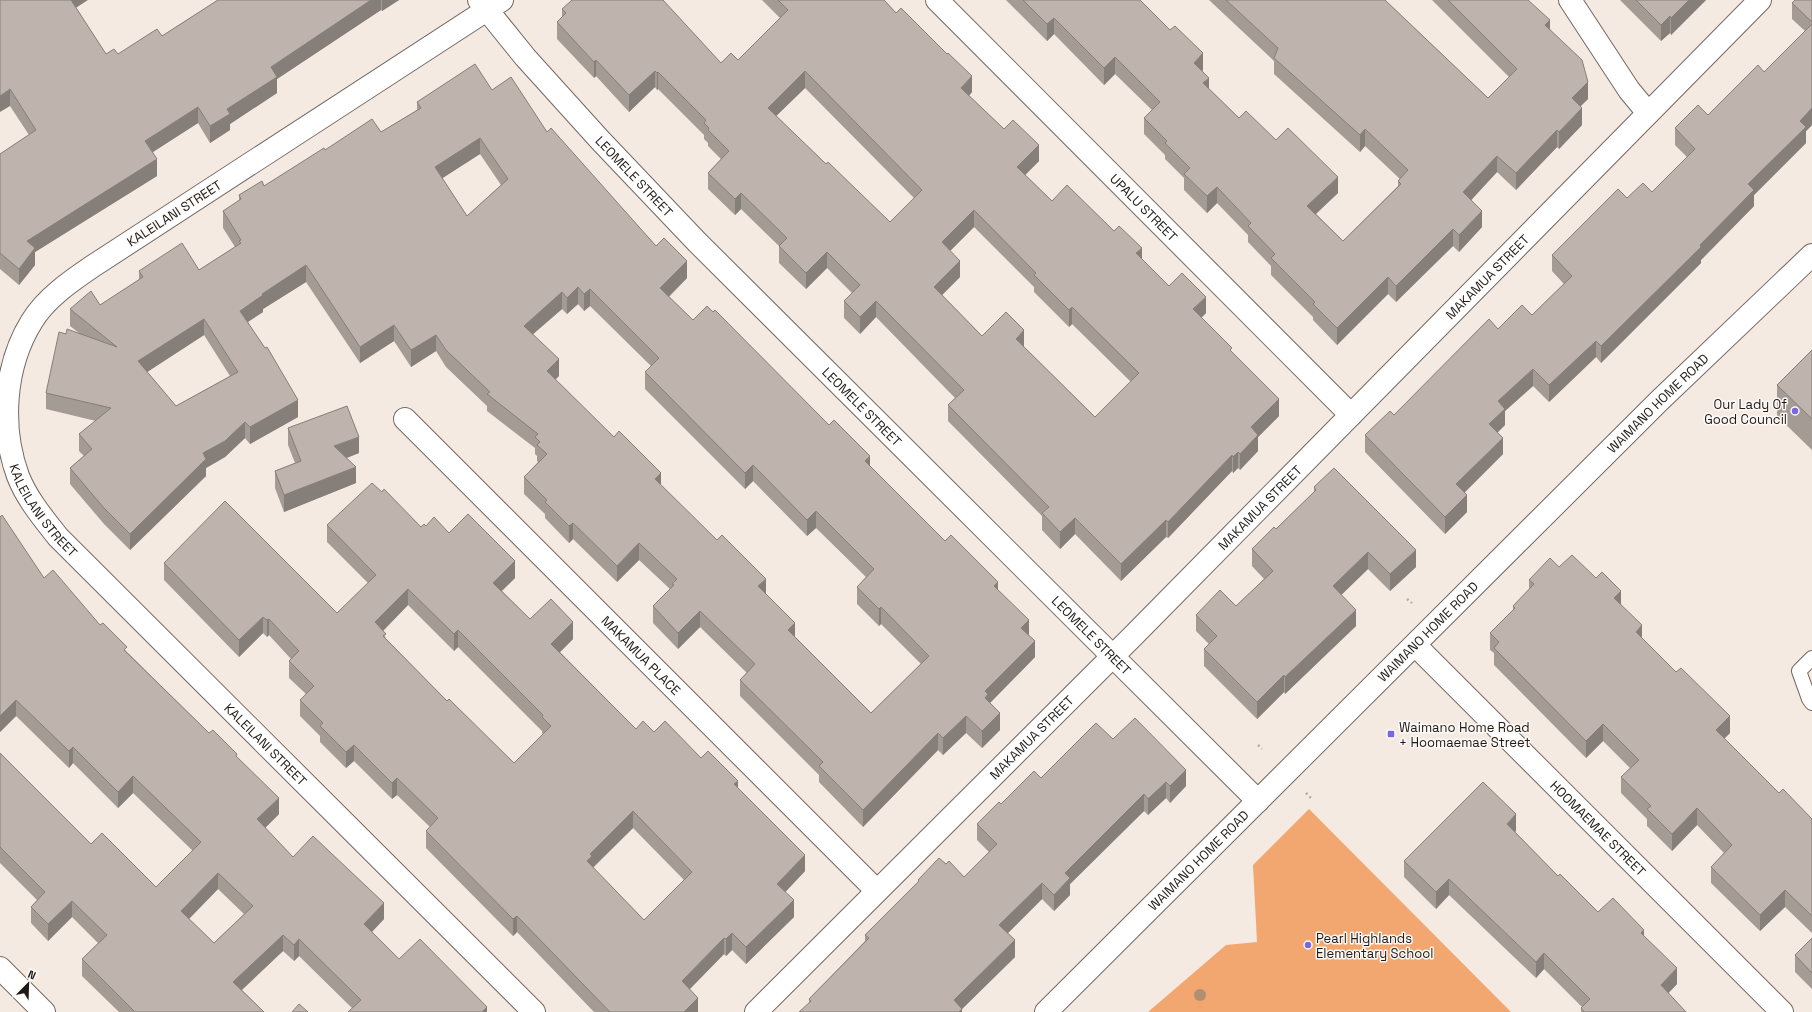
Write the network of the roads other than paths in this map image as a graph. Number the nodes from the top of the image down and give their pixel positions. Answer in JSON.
{"nodes":[{"id":1,"x":937,"y":0,"type":"edge"},
{"id":2,"x":1570,"y":0,"type":"edge"},
{"id":3,"x":1760,"y":0,"type":"edge"},
{"id":4,"x":489,"y":3,"type":"edge"},
{"id":5,"x":1648,"y":113,"type":"junction"},
{"id":6,"x":1812,"y":255,"type":"edge"},
{"id":7,"x":1351,"y":415,"type":"junction"},
{"id":8,"x":405,"y":419,"type":"dead end"},
{"id":9,"x":1414,"y":645,"type":"junction"},
{"id":10,"x":1112,"y":656,"type":"junction"},
{"id":11,"x":1812,"y":658,"type":"edge"},
{"id":12,"x":1812,"y":703,"type":"edge"},
{"id":13,"x":1258,"y":801,"type":"junction"},
{"id":14,"x":877,"y":891,"type":"junction"},
{"id":15,"x":0,"y":968,"type":"edge"},
{"id":16,"x":44,"y":1012,"type":"edge"},
{"id":17,"x":534,"y":1012,"type":"edge"},
{"id":18,"x":756,"y":1012,"type":"edge"},
{"id":19,"x":1046,"y":1012,"type":"edge"},
{"id":20,"x":1782,"y":1012,"type":"edge"}],
"edges":[{"from":1,"to":7,"type":"street","name":"UPALU STREET"},
{"from":2,"to":5,"type":"street"},
{"from":3,"to":5,"type":"street","name":"MAKAMUA STREET"},
{"from":4,"to":10,"type":"street","name":"LEOMELE STREET"},
{"from":4,"to":17,"type":"street","name":"KALEILANI STREET"},
{"from":5,"to":7,"type":"street","name":"MAKAMUA STREET"},
{"from":6,"to":9,"type":"street","name":"WAIMANO HOME ROAD"},
{"from":7,"to":10,"type":"street","name":"MAKAMUA STREET"},
{"from":8,"to":14,"type":"street","name":"MAKAMUA PLACE"},
{"from":9,"to":13,"type":"street","name":"WAIMANO HOME ROAD"},
{"from":9,"to":20,"type":"street","name":"HOOMAEMAE STREET"},
{"from":10,"to":13,"type":"street","name":"LEOMELE STREET"},
{"from":10,"to":14,"type":"street","name":"MAKAMUA STREET"},
{"from":11,"to":12,"type":"lane"},
{"from":13,"to":19,"type":"street","name":"WAIMANO HOME ROAD"},
{"from":14,"to":18,"type":"street","name":"MAKAMUA STREET"},
{"from":15,"to":16,"type":"street"}]}
